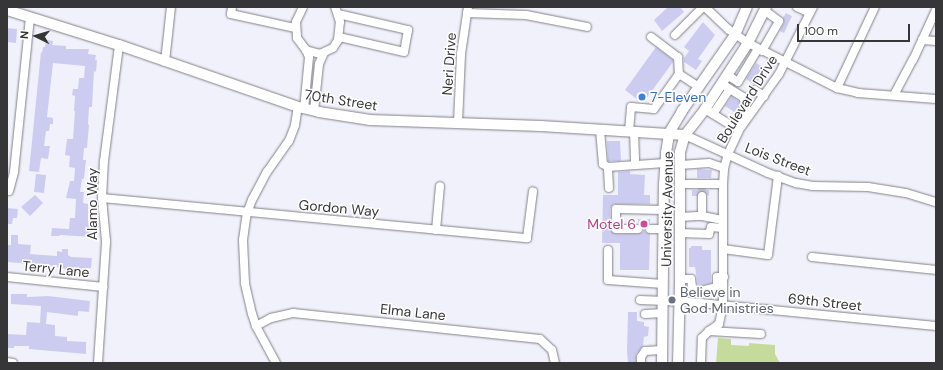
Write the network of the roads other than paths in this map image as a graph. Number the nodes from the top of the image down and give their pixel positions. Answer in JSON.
{"nodes":[{"id":1,"x":171,"y":7,"type":"edge"},
{"id":2,"x":232,"y":7,"type":"edge"},
{"id":3,"x":303,"y":7,"type":"edge"},
{"id":4,"x":704,"y":7,"type":"edge"},
{"id":5,"x":747,"y":7,"type":"edge"},
{"id":6,"x":797,"y":7,"type":"edge"},
{"id":7,"x":875,"y":7,"type":"edge"},
{"id":8,"x":765,"y":9,"type":"edge"},
{"id":9,"x":7,"y":10,"type":"edge"},
{"id":10,"x":337,"y":10,"type":"edge"},
{"id":11,"x":467,"y":10,"type":"edge"},
{"id":12,"x":811,"y":10,"type":"edge"},
{"id":13,"x":936,"y":10,"type":"edge"},
{"id":14,"x":30,"y":18,"type":"junction"},
{"id":15,"x":587,"y":27,"type":"dead end"},
{"id":16,"x":295,"y":28,"type":"junction"},
{"id":17,"x":675,"y":35,"type":"dead end"},
{"id":18,"x":735,"y":35,"type":"junction"},
{"id":19,"x":339,"y":37,"type":"junction"},
{"id":20,"x":651,"y":37,"type":"dead end"},
{"id":21,"x":922,"y":40,"type":"junction"},
{"id":22,"x":936,"y":41,"type":"edge"},
{"id":23,"x":748,"y":43,"type":"junction"},
{"id":24,"x":119,"y":45,"type":"junction"},
{"id":25,"x":306,"y":50,"type":"junction"},
{"id":26,"x":760,"y":50,"type":"junction"},
{"id":27,"x":324,"y":53,"type":"junction"},
{"id":28,"x":737,"y":60,"type":"junction"},
{"id":29,"x":165,"y":62,"type":"junction"},
{"id":30,"x":785,"y":63,"type":"junction"},
{"id":31,"x":748,"y":67,"type":"junction"},
{"id":32,"x":679,"y":74,"type":"junction"},
{"id":33,"x":726,"y":83,"type":"junction"},
{"id":34,"x":699,"y":87,"type":"junction"},
{"id":35,"x":837,"y":88,"type":"junction"},
{"id":36,"x":754,"y":90,"type":"dead end"},
{"id":37,"x":894,"y":95,"type":"junction"},
{"id":38,"x":764,"y":96,"type":"junction"},
{"id":39,"x":936,"y":99,"type":"edge"},
{"id":40,"x":306,"y":109,"type":"junction"},
{"id":41,"x":709,"y":112,"type":"junction"},
{"id":42,"x":458,"y":123,"type":"junction"},
{"id":43,"x":736,"y":128,"type":"junction"},
{"id":44,"x":600,"y":130,"type":"junction"},
{"id":45,"x":632,"y":131,"type":"junction"},
{"id":46,"x":669,"y":133,"type":"junction"},
{"id":47,"x":685,"y":135,"type":"junction"},
{"id":48,"x":728,"y":154,"type":"junction"},
{"id":49,"x":665,"y":163,"type":"junction"},
{"id":50,"x":680,"y":164,"type":"junction"},
{"id":51,"x":635,"y":165,"type":"junction"},
{"id":52,"x":608,"y":167,"type":"junction"},
{"id":53,"x":724,"y":168,"type":"junction"},
{"id":54,"x":778,"y":176,"type":"junction"},
{"id":55,"x":680,"y":184,"type":"junction"},
{"id":56,"x":723,"y":184,"type":"junction"},
{"id":57,"x":440,"y":186,"type":"dead end"},
{"id":58,"x":609,"y":188,"type":"dead end"},
{"id":59,"x":702,"y":189,"type":"junction"},
{"id":60,"x":9,"y":191,"type":"dead end"},
{"id":61,"x":533,"y":191,"type":"dead end"},
{"id":62,"x":102,"y":198,"type":"junction"},
{"id":63,"x":936,"y":202,"type":"edge"},
{"id":64,"x":664,"y":210,"type":"junction"},
{"id":65,"x":247,"y":213,"type":"junction"},
{"id":66,"x":702,"y":216,"type":"junction"},
{"id":67,"x":680,"y":218,"type":"junction"},
{"id":68,"x":723,"y":224,"type":"junction"},
{"id":69,"x":638,"y":229,"type":"dead end"},
{"id":70,"x":650,"y":229,"type":"dead end"},
{"id":71,"x":664,"y":229,"type":"junction"},
{"id":72,"x":436,"y":230,"type":"junction"},
{"id":73,"x":679,"y":233,"type":"junction"},
{"id":74,"x":723,"y":249,"type":"junction"},
{"id":75,"x":608,"y":250,"type":"dead end"},
{"id":76,"x":812,"y":257,"type":"dead end"},
{"id":77,"x":936,"y":270,"type":"edge"},
{"id":78,"x":7,"y":277,"type":"edge"},
{"id":79,"x":724,"y":277,"type":"junction"},
{"id":80,"x":680,"y":279,"type":"junction"},
{"id":81,"x":663,"y":284,"type":"junction"},
{"id":82,"x":103,"y":287,"type":"junction"},
{"id":83,"x":640,"y":300,"type":"dead end"},
{"id":84,"x":663,"y":301,"type":"junction"},
{"id":85,"x":679,"y":301,"type":"junction"},
{"id":86,"x":723,"y":305,"type":"junction"},
{"id":87,"x":663,"y":313,"type":"junction"},
{"id":88,"x":645,"y":314,"type":"dead end"},
{"id":89,"x":256,"y":326,"type":"junction"},
{"id":90,"x":936,"y":326,"type":"edge"},
{"id":91,"x":709,"y":331,"type":"junction"},
{"id":92,"x":761,"y":334,"type":"dead end"},
{"id":93,"x":662,"y":350,"type":"junction"},
{"id":94,"x":7,"y":362,"type":"edge"},
{"id":95,"x":13,"y":363,"type":"edge"},
{"id":96,"x":98,"y":363,"type":"edge"},
{"id":97,"x":276,"y":363,"type":"edge"},
{"id":98,"x":556,"y":363,"type":"edge"},
{"id":99,"x":641,"y":363,"type":"edge"},
{"id":100,"x":662,"y":363,"type":"edge"},
{"id":101,"x":678,"y":363,"type":"edge"},
{"id":102,"x":701,"y":363,"type":"edge"}],
"edges":[{"from":1,"to":29,"type":"street"},
{"from":2,"to":16,"type":"street"},
{"from":3,"to":16,"type":"street"},
{"from":4,"to":17,"type":"street"},
{"from":4,"to":18,"type":"street"},
{"from":5,"to":18,"type":"main road","name":"University Avenue"},
{"from":6,"to":12,"type":"street"},
{"from":7,"to":35,"type":"street"},
{"from":8,"to":23,"type":"main road","name":"University Avenue"},
{"from":8,"to":26,"type":"street"},
{"from":9,"to":14,"type":"main road","name":"70th Street"},
{"from":10,"to":19,"type":"street"},
{"from":10,"to":19,"type":"street"},
{"from":11,"to":15,"type":"street"},
{"from":11,"to":42,"type":"street","name":"Neri Drive"},
{"from":12,"to":30,"type":"street","name":"Boulevard Drive"},
{"from":13,"to":21,"type":"street"},
{"from":14,"to":24,"type":"main road","name":"70th Street"},
{"from":14,"to":60,"type":"street"},
{"from":16,"to":25,"type":"street"},
{"from":18,"to":23,"type":"street"},
{"from":18,"to":34,"type":"main road","name":"University Avenue"},
{"from":19,"to":27,"type":"street"},
{"from":20,"to":32,"type":"street"},
{"from":21,"to":22,"type":"street"},
{"from":21,"to":37,"type":"street"},
{"from":23,"to":26,"type":"street"},
{"from":23,"to":28,"type":"main road","name":"University Avenue"},
{"from":24,"to":29,"type":"main road","name":"70th Street"},
{"from":24,"to":62,"type":"street","name":"Alamo Way"},
{"from":25,"to":27,"type":"street"},
{"from":25,"to":40,"type":"street"},
{"from":26,"to":30,"type":"street"},
{"from":26,"to":31,"type":"street"},
{"from":27,"to":40,"type":"street"},
{"from":28,"to":31,"type":"street"},
{"from":28,"to":33,"type":"main road","name":"University Avenue"},
{"from":29,"to":40,"type":"main road","name":"70th Street"},
{"from":30,"to":35,"type":"street"},
{"from":30,"to":38,"type":"street","name":"Boulevard Drive"},
{"from":31,"to":33,"type":"street"},
{"from":32,"to":34,"type":"street"},
{"from":32,"to":45,"type":"street"},
{"from":33,"to":41,"type":"main road","name":"University Avenue"},
{"from":33,"to":43,"type":"street"},
{"from":34,"to":46,"type":"main road","name":"University Avenue"},
{"from":35,"to":37,"type":"street"},
{"from":36,"to":38,"type":"street"},
{"from":37,"to":39,"type":"street"},
{"from":38,"to":43,"type":"street","name":"Boulevard Drive"},
{"from":40,"to":42,"type":"main road","name":"70th Street"},
{"from":40,"to":65,"type":"street"},
{"from":41,"to":43,"type":"street"},
{"from":41,"to":47,"type":"main road","name":"University Avenue"},
{"from":42,"to":44,"type":"main road","name":"70th Street"},
{"from":43,"to":48,"type":"street","name":"Boulevard Drive"},
{"from":44,"to":45,"type":"main road","name":"70th Street"},
{"from":44,"to":52,"type":"street"},
{"from":45,"to":46,"type":"main road","name":"70th Street"},
{"from":45,"to":51,"type":"street"},
{"from":46,"to":47,"type":"main road","name":"70th Street"},
{"from":46,"to":49,"type":"main road","name":"University Avenue"},
{"from":47,"to":48,"type":"street","name":"Lois Street"},
{"from":47,"to":50,"type":"main road","name":"University Avenue"},
{"from":48,"to":53,"type":"street","name":"Boulevard Drive"},
{"from":48,"to":54,"type":"street","name":"Lois Street"},
{"from":49,"to":51,"type":"street"},
{"from":49,"to":64,"type":"main road","name":"University Avenue"},
{"from":50,"to":53,"type":"street"},
{"from":50,"to":55,"type":"main road","name":"University Avenue"},
{"from":51,"to":52,"type":"street"},
{"from":52,"to":58,"type":"street"},
{"from":53,"to":56,"type":"street","name":"Boulevard Drive"},
{"from":54,"to":63,"type":"street","name":"Lois Street"},
{"from":54,"to":74,"type":"street"},
{"from":55,"to":59,"type":"street"},
{"from":55,"to":67,"type":"main road","name":"University Avenue"},
{"from":56,"to":59,"type":"street"},
{"from":56,"to":68,"type":"street","name":"Boulevard Drive"},
{"from":57,"to":72,"type":"street"},
{"from":59,"to":66,"type":"street"},
{"from":61,"to":72,"type":"street","name":"Gordon Way"},
{"from":62,"to":65,"type":"street","name":"Gordon Way"},
{"from":62,"to":82,"type":"street","name":"Alamo Way"},
{"from":64,"to":69,"type":"street"},
{"from":64,"to":71,"type":"main road","name":"University Avenue"},
{"from":65,"to":72,"type":"street","name":"Gordon Way"},
{"from":65,"to":89,"type":"street"},
{"from":66,"to":67,"type":"street"},
{"from":66,"to":68,"type":"street"},
{"from":67,"to":73,"type":"main road","name":"University Avenue"},
{"from":68,"to":73,"type":"street"},
{"from":68,"to":74,"type":"street","name":"Boulevard Drive"},
{"from":70,"to":71,"type":"street"},
{"from":71,"to":81,"type":"main road","name":"University Avenue"},
{"from":73,"to":80,"type":"main road","name":"University Avenue"},
{"from":74,"to":79,"type":"street","name":"Boulevard Drive"},
{"from":75,"to":81,"type":"street"},
{"from":76,"to":77,"type":"street"},
{"from":78,"to":82,"type":"street","name":"Terry Lane"},
{"from":79,"to":80,"type":"street"},
{"from":79,"to":86,"type":"street","name":"Boulevard Drive"},
{"from":80,"to":85,"type":"main road","name":"University Avenue"},
{"from":81,"to":84,"type":"main road","name":"University Avenue"},
{"from":82,"to":96,"type":"street","name":"Alamo Way"},
{"from":83,"to":84,"type":"street","name":"69th Street"},
{"from":84,"to":85,"type":"street","name":"69th Street"},
{"from":84,"to":87,"type":"main road","name":"University Avenue"},
{"from":85,"to":86,"type":"street","name":"69th Street"},
{"from":85,"to":101,"type":"main road","name":"University Avenue"},
{"from":86,"to":90,"type":"street","name":"69th Street"},
{"from":86,"to":91,"type":"street","name":"Boulevard Drive"},
{"from":87,"to":88,"type":"street"},
{"from":87,"to":93,"type":"main road","name":"University Avenue"},
{"from":89,"to":97,"type":"street"},
{"from":89,"to":98,"type":"street","name":"Elma Lane"},
{"from":91,"to":92,"type":"street"},
{"from":91,"to":102,"type":"street","name":"Boulevard Drive"},
{"from":93,"to":99,"type":"street"},
{"from":93,"to":100,"type":"main road","name":"University Avenue"},
{"from":94,"to":95,"type":"street"}]}
